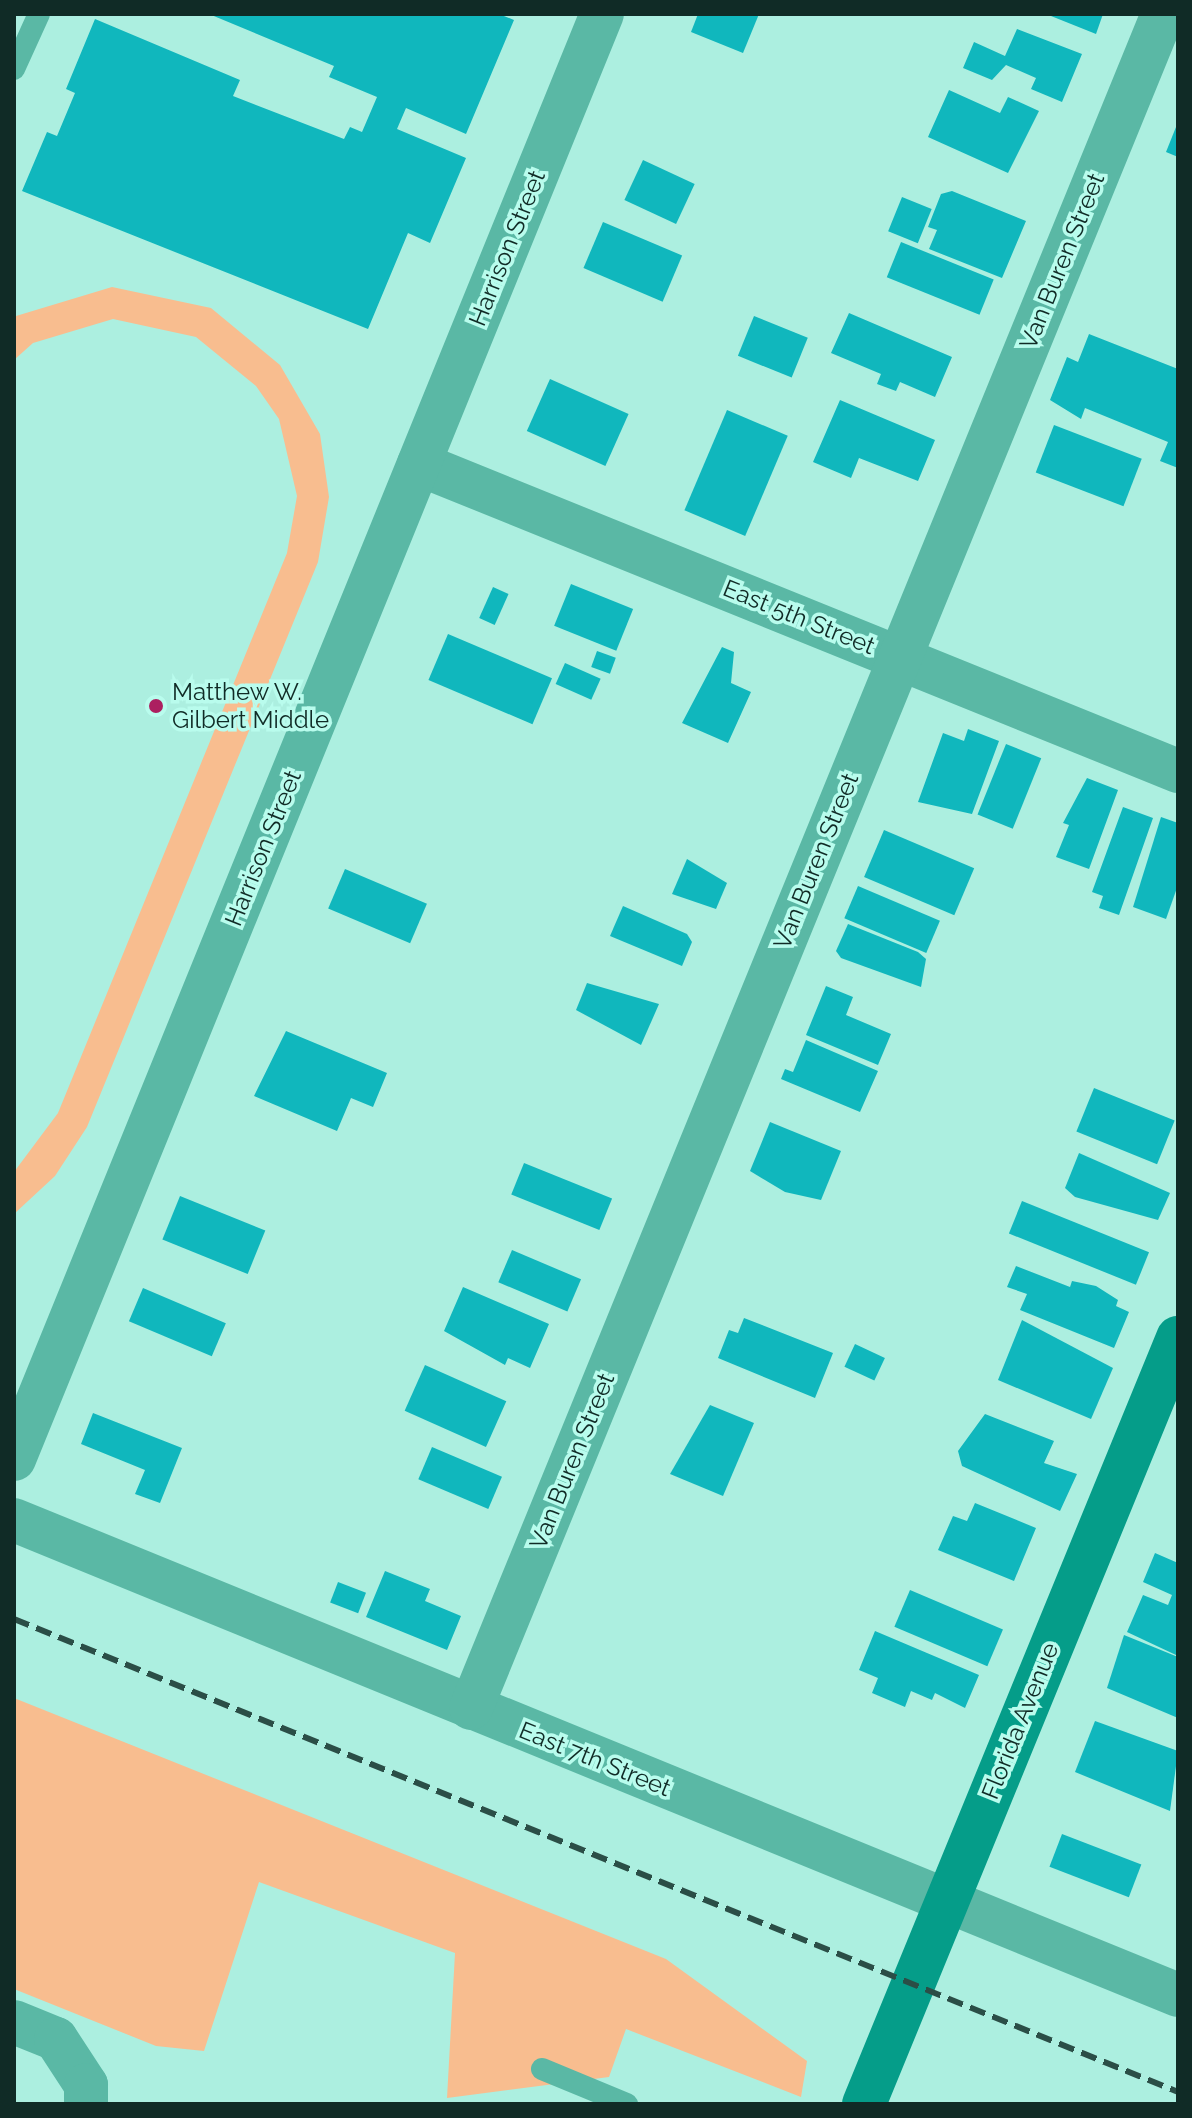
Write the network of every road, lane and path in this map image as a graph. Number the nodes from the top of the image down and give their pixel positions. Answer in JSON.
{"nodes":[{"id":1,"x":39,"y":14,"type":"edge"},
{"id":2,"x":602,"y":14,"type":"edge"},
{"id":3,"x":1163,"y":14,"type":"edge"},
{"id":4,"x":14,"y":69,"type":"edge"},
{"id":5,"x":419,"y":464,"type":"junction"},
{"id":6,"x":899,"y":657,"type":"junction"},
{"id":7,"x":1178,"y":771,"type":"edge"},
{"id":8,"x":1178,"y":1338,"type":"edge"},
{"id":9,"x":14,"y":1459,"type":"edge"},
{"id":10,"x":14,"y":1520,"type":"edge"},
{"id":11,"x":471,"y":1708,"type":"junction"},
{"id":12,"x":946,"y":1902,"type":"junction"},
{"id":13,"x":1178,"y":1995,"type":"edge"},
{"id":14,"x":14,"y":2022,"type":"edge"},
{"id":15,"x":542,"y":2069,"type":"dead end"},
{"id":16,"x":86,"y":2094,"type":"edge"},
{"id":17,"x":627,"y":2104,"type":"edge"},
{"id":18,"x":864,"y":2104,"type":"edge"}],
"edges":[{"from":1,"to":4,"type":"lane"},
{"from":2,"to":5,"type":"street","name":"Harrison Street"},
{"from":3,"to":6,"type":"street","name":"Van Buren Street"},
{"from":5,"to":6,"type":"street","name":"East 5th Street"},
{"from":5,"to":9,"type":"street","name":"Harrison Street"},
{"from":6,"to":7,"type":"street","name":"East 5th Street"},
{"from":6,"to":11,"type":"street","name":"Van Buren Street"},
{"from":8,"to":12,"type":"street","name":"Florida Avenue"},
{"from":10,"to":11,"type":"street","name":"East 7th Street"},
{"from":11,"to":12,"type":"street","name":"East 7th Street"},
{"from":12,"to":13,"type":"street","name":"East 7th Street"},
{"from":12,"to":18,"type":"street","name":"Florida Avenue"},
{"from":14,"to":16,"type":"street"},
{"from":15,"to":17,"type":"lane"}]}
